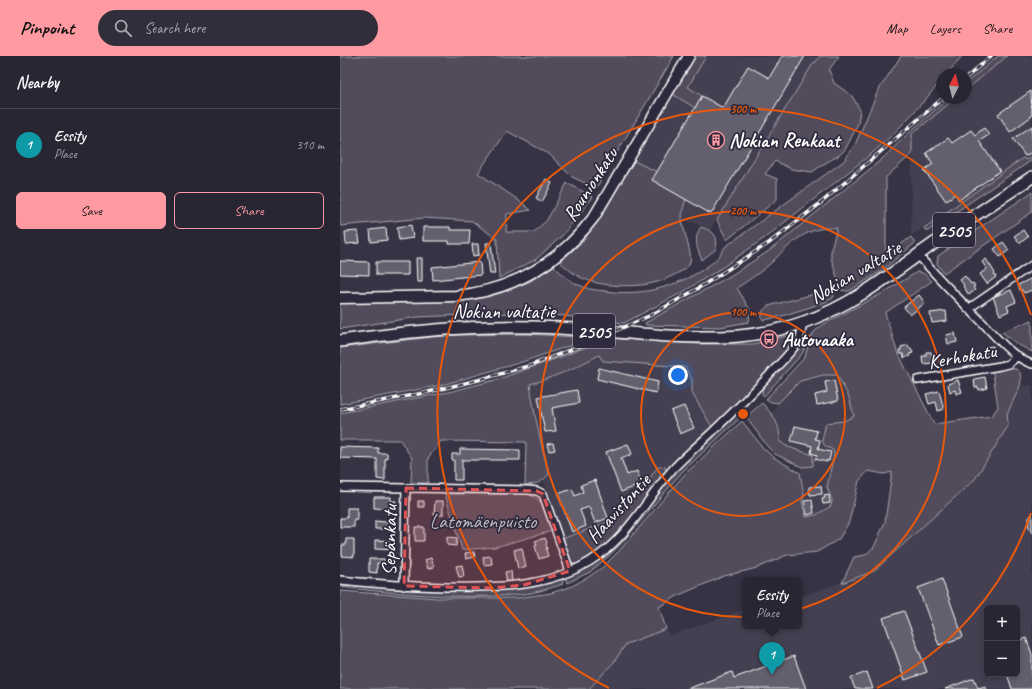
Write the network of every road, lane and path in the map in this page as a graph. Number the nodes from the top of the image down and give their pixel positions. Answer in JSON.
{"nodes":[{"id":1,"x":689,"y":56,"type":"edge"},
{"id":2,"x":1032,"y":177,"type":"edge"},
{"id":3,"x":918,"y":255,"type":"junction"},
{"id":4,"x":1032,"y":266,"type":"edge"},
{"id":5,"x":340,"y":298,"type":"edge"},
{"id":6,"x":968,"y":309,"type":"junction"},
{"id":7,"x":804,"y":322,"type":"junction"},
{"id":8,"x":340,"y":341,"type":"edge"},
{"id":9,"x":1018,"y":356,"type":"junction"},
{"id":10,"x":1032,"y":364,"type":"edge"},
{"id":11,"x":918,"y":380,"type":"dead end"},
{"id":12,"x":340,"y":487,"type":"edge"},
{"id":13,"x":406,"y":488,"type":"junction"},
{"id":14,"x":570,"y":571,"type":"junction"},
{"id":15,"x":340,"y":580,"type":"edge"},
{"id":16,"x":404,"y":586,"type":"junction"}],
"edges":[{"from":1,"to":5,"type":"main road","name":"Rounionkatu"},
{"from":2,"to":3,"type":"main road","name":"Nokian valtatie","number":"2505"},
{"from":3,"to":6,"type":"street"},
{"from":3,"to":7,"type":"main road","name":"Nokian valtatie","number":"2505"},
{"from":4,"to":6,"type":"street"},
{"from":6,"to":9,"type":"street"},
{"from":7,"to":8,"type":"main road","name":"Nokian valtatie","number":"2505"},
{"from":7,"to":14,"type":"street","name":"Haavistontie"},
{"from":9,"to":10,"type":"street","name":"Kerhokatu"},
{"from":9,"to":11,"type":"street","name":"Kerhokatu"},
{"from":12,"to":13,"type":"street","name":"Sepänkatu"},
{"from":13,"to":14,"type":"street"},
{"from":13,"to":16,"type":"street","name":"Sepänkatu"},
{"from":14,"to":16,"type":"street","name":"Haavistontie"},
{"from":15,"to":16,"type":"street","name":"Haavistontie"}]}
